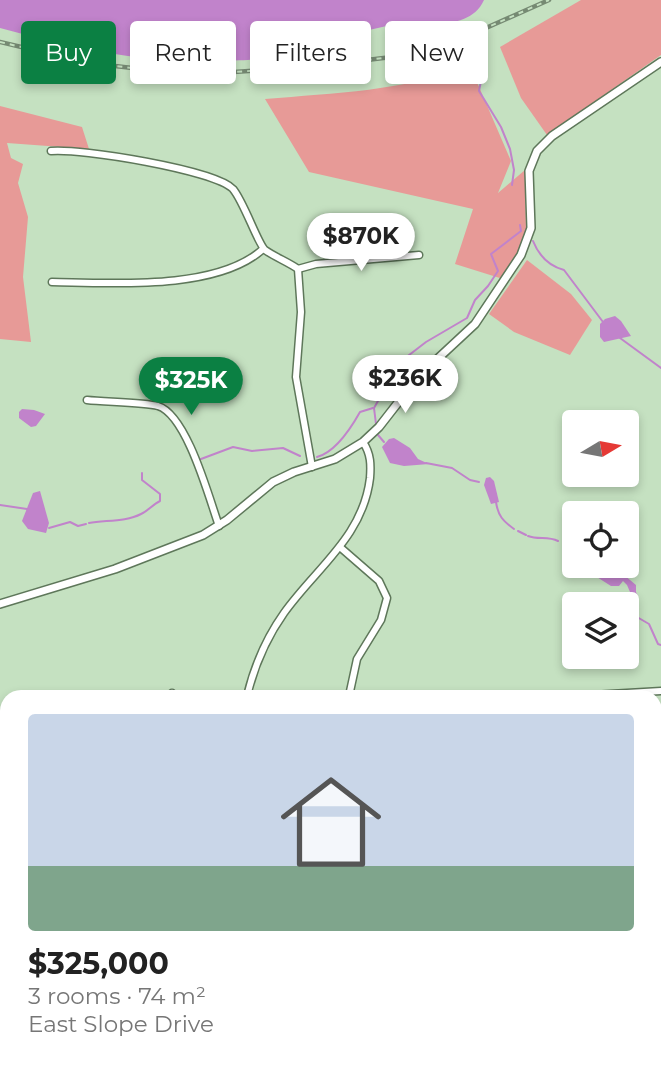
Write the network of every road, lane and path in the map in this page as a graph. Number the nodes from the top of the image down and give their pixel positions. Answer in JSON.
{"nodes":[{"id":1,"x":661,"y":62,"type":"edge"},
{"id":2,"x":51,"y":151,"type":"dead end"},
{"id":3,"x":263,"y":249,"type":"junction"},
{"id":4,"x":419,"y":255,"type":"dead end"},
{"id":5,"x":298,"y":269,"type":"junction"},
{"id":6,"x":52,"y":282,"type":"dead end"},
{"id":7,"x":87,"y":400,"type":"dead end"},
{"id":8,"x":363,"y":442,"type":"junction"},
{"id":9,"x":312,"y":467,"type":"junction"},
{"id":10,"x":219,"y":526,"type":"junction"},
{"id":11,"x":341,"y":548,"type":"junction"},
{"id":12,"x":0,"y":604,"type":"edge"},
{"id":13,"x":249,"y":690,"type":"edge"},
{"id":14,"x":350,"y":690,"type":"edge"}],
"edges":[{"from":1,"to":8,"type":"main road"},
{"from":2,"to":3,"type":"street"},
{"from":3,"to":5,"type":"street"},
{"from":3,"to":6,"type":"street"},
{"from":4,"to":5,"type":"street"},
{"from":5,"to":9,"type":"street"},
{"from":7,"to":10,"type":"street"},
{"from":8,"to":9,"type":"main road"},
{"from":8,"to":11,"type":"street"},
{"from":9,"to":10,"type":"main road"},
{"from":10,"to":12,"type":"main road"},
{"from":11,"to":13,"type":"street"},
{"from":11,"to":14,"type":"street"}]}
